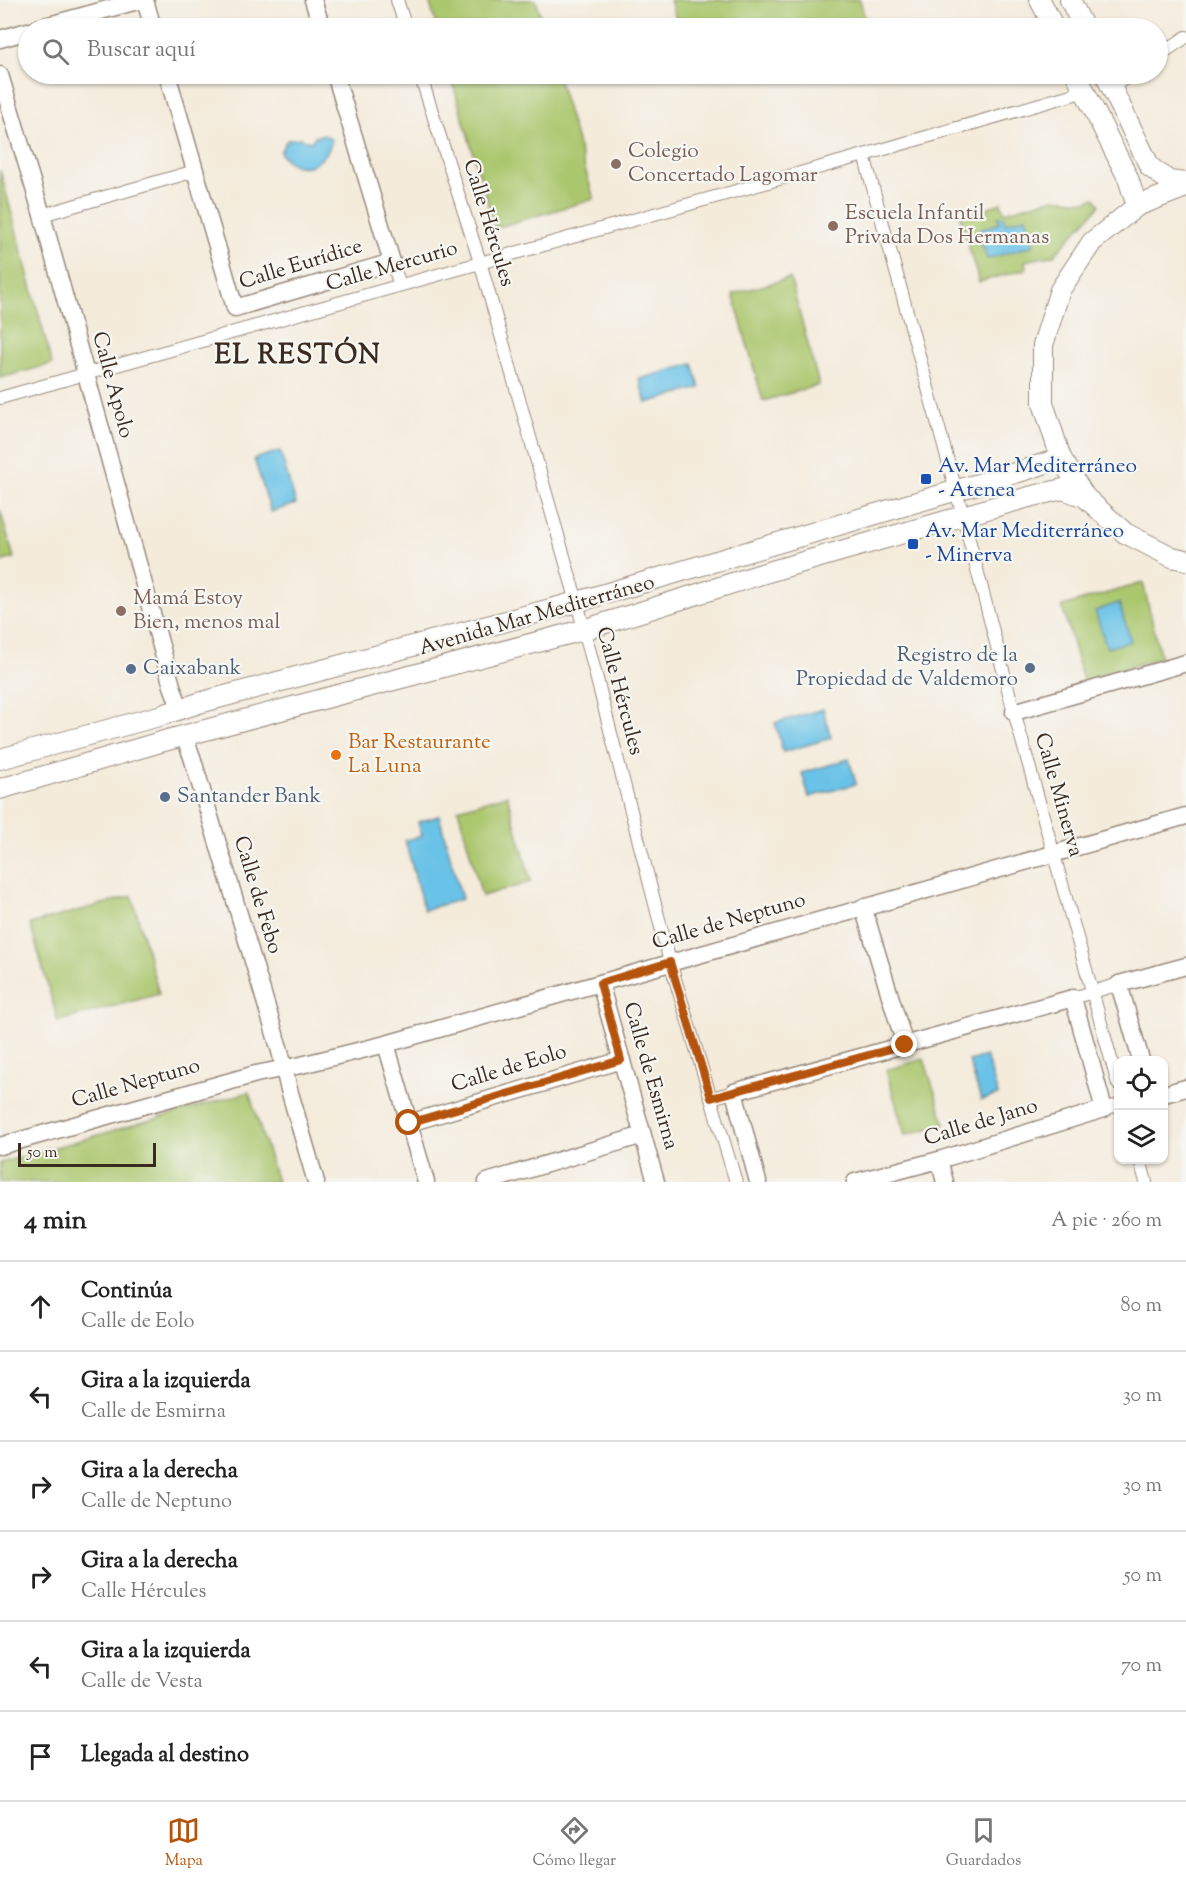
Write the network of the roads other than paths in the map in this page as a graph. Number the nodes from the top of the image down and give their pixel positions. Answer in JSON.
{"nodes":[{"id":1,"x":143,"y":0,"type":"edge"},
{"id":2,"x":313,"y":0,"type":"edge"},
{"id":3,"x":397,"y":0,"type":"edge"},
{"id":4,"x":1040,"y":0,"type":"edge"},
{"id":5,"x":1070,"y":0,"type":"edge"},
{"id":6,"x":76,"y":18,"type":"edge"},
{"id":7,"x":149,"y":18,"type":"edge"},
{"id":8,"x":319,"y":18,"type":"edge"},
{"id":9,"x":403,"y":18,"type":"edge"},
{"id":10,"x":1049,"y":18,"type":"edge"},
{"id":11,"x":1079,"y":18,"type":"edge"},
{"id":12,"x":18,"y":34,"type":"edge"},
{"id":13,"x":1186,"y":37,"type":"edge"},
{"id":14,"x":0,"y":39,"type":"edge"},
{"id":15,"x":1168,"y":49,"type":"edge"},
{"id":16,"x":0,"y":75,"type":"edge"},
{"id":17,"x":169,"y":84,"type":"edge"},
{"id":18,"x":338,"y":84,"type":"edge"},
{"id":19,"x":423,"y":84,"type":"edge"},
{"id":20,"x":1074,"y":84,"type":"edge"},
{"id":21,"x":1081,"y":84,"type":"edge"},
{"id":22,"x":1111,"y":84,"type":"edge"},
{"id":23,"x":864,"y":155,"type":"junction"},
{"id":24,"x":195,"y":171,"type":"junction"},
{"id":25,"x":1186,"y":185,"type":"edge"},
{"id":26,"x":1137,"y":206,"type":"junction"},
{"id":27,"x":42,"y":215,"type":"junction"},
{"id":28,"x":392,"y":262,"type":"junction"},
{"id":29,"x":480,"y":262,"type":"junction"},
{"id":30,"x":399,"y":285,"type":"junction"},
{"id":31,"x":235,"y":308,"type":"junction"},
{"id":32,"x":242,"y":330,"type":"junction"},
{"id":33,"x":86,"y":374,"type":"junction"},
{"id":34,"x":0,"y":398,"type":"edge"},
{"id":35,"x":1061,"y":458,"type":"junction"},
{"id":36,"x":956,"y":490,"type":"junction"},
{"id":37,"x":1085,"y":497,"type":"junction"},
{"id":38,"x":963,"y":516,"type":"junction"},
{"id":39,"x":1186,"y":560,"type":"edge"},
{"id":40,"x":577,"y":602,"type":"junction"},
{"id":41,"x":583,"y":630,"type":"junction"},
{"id":42,"x":1186,"y":663,"type":"edge"},
{"id":43,"x":180,"y":708,"type":"junction"},
{"id":44,"x":1014,"y":712,"type":"junction"},
{"id":45,"x":184,"y":736,"type":"junction"},
{"id":46,"x":0,"y":759,"type":"edge"},
{"id":47,"x":0,"y":789,"type":"edge"},
{"id":48,"x":1186,"y":816,"type":"edge"},
{"id":49,"x":1055,"y":854,"type":"junction"},
{"id":50,"x":863,"y":907,"type":"junction"},
{"id":51,"x":670,"y":962,"type":"junction"},
{"id":52,"x":1186,"y":966,"type":"edge"},
{"id":53,"x":600,"y":983,"type":"junction"},
{"id":54,"x":1119,"y":984,"type":"junction"},
{"id":55,"x":1093,"y":992,"type":"junction"},
{"id":56,"x":1073,"y":998,"type":"junction"},
{"id":57,"x":386,"y":1044,"type":"junction"},
{"id":58,"x":905,"y":1045,"type":"junction"},
{"id":59,"x":1140,"y":1056,"type":"edge"},
{"id":60,"x":621,"y":1060,"type":"junction"},
{"id":61,"x":1114,"y":1066,"type":"edge"},
{"id":62,"x":285,"y":1068,"type":"junction"},
{"id":63,"x":1186,"y":1088,"type":"edge"},
{"id":64,"x":734,"y":1092,"type":"junction"},
{"id":65,"x":1168,"y":1093,"type":"edge"},
{"id":66,"x":711,"y":1098,"type":"junction"},
{"id":67,"x":1111,"y":1107,"type":"edge"},
{"id":68,"x":409,"y":1123,"type":"junction"},
{"id":69,"x":643,"y":1135,"type":"junction"},
{"id":70,"x":0,"y":1146,"type":"edge"},
{"id":71,"x":939,"y":1161,"type":"junction"},
{"id":72,"x":1141,"y":1164,"type":"edge"},
{"id":73,"x":316,"y":1182,"type":"edge"},
{"id":74,"x":426,"y":1182,"type":"edge"},
{"id":75,"x":487,"y":1182,"type":"edge"},
{"id":76,"x":656,"y":1182,"type":"edge"},
{"id":77,"x":736,"y":1182,"type":"edge"},
{"id":78,"x":758,"y":1182,"type":"edge"},
{"id":79,"x":855,"y":1182,"type":"edge"},
{"id":80,"x":945,"y":1182,"type":"edge"},
{"id":81,"x":1146,"y":1182,"type":"edge"}],
"edges":[{"from":1,"to":6,"type":"street"},
{"from":1,"to":7,"type":"street"},
{"from":2,"to":8,"type":"street"},
{"from":3,"to":9,"type":"street"},
{"from":4,"to":10,"type":"street"},
{"from":5,"to":11,"type":"street"},
{"from":12,"to":14,"type":"street"},
{"from":13,"to":15,"type":"street"},
{"from":16,"to":27,"type":"street","name":"Calle Apolo"},
{"from":17,"to":24,"type":"street","name":"Calle Eurídice"},
{"from":18,"to":28,"type":"street","name":"Calle Eurídice"},
{"from":19,"to":29,"type":"street","name":"Calle Hércules"},
{"from":20,"to":23,"type":"street","name":"Calle Mercurio"},
{"from":21,"to":26,"type":"street"},
{"from":22,"to":25,"type":"street"},
{"from":23,"to":29,"type":"street","name":"Calle Mercurio"},
{"from":23,"to":36,"type":"street","name":"Calle Minerva"},
{"from":24,"to":27,"type":"street"},
{"from":24,"to":31,"type":"street","name":"Calle Eurídice"},
{"from":25,"to":26,"type":"street"},
{"from":26,"to":35,"type":"street"},
{"from":27,"to":33,"type":"street","name":"Calle Apolo"},
{"from":28,"to":30,"type":"street"},
{"from":28,"to":31,"type":"street","name":"Calle Eurídice"},
{"from":29,"to":30,"type":"street","name":"Calle Mercurio"},
{"from":29,"to":40,"type":"street","name":"Calle Hércules"},
{"from":30,"to":32,"type":"street","name":"Calle Mercurio"},
{"from":31,"to":32,"type":"street"},
{"from":32,"to":33,"type":"street","name":"Calle Mercurio"},
{"from":33,"to":34,"type":"street","name":"Calle Mercurio"},
{"from":33,"to":43,"type":"street","name":"Calle Apolo"},
{"from":35,"to":36,"type":"street","name":"Avenida Mar Mediterráneo"},
{"from":35,"to":37,"type":"street"},
{"from":36,"to":38,"type":"street","name":"Calle Minerva"},
{"from":36,"to":40,"type":"street","name":"Avenida Mar Mediterráneo"},
{"from":37,"to":38,"type":"street","name":"Avenida Mar Mediterráneo"},
{"from":37,"to":39,"type":"street"},
{"from":38,"to":41,"type":"street","name":"Avenida Mar Mediterráneo"},
{"from":38,"to":44,"type":"street","name":"Calle Minerva"},
{"from":40,"to":41,"type":"street","name":"Calle Hércules"},
{"from":40,"to":43,"type":"street","name":"Avenida Mar Mediterráneo"},
{"from":41,"to":45,"type":"street","name":"Avenida Mar Mediterráneo"},
{"from":41,"to":51,"type":"street","name":"Calle Hércules"},
{"from":42,"to":44,"type":"street"},
{"from":43,"to":46,"type":"street","name":"Avenida Mar Mediterráneo"},
{"from":44,"to":49,"type":"street","name":"Calle Minerva"},
{"from":45,"to":47,"type":"street","name":"Avenida Mar Mediterráneo"},
{"from":45,"to":62,"type":"street","name":"Calle de Febo"},
{"from":48,"to":49,"type":"street","name":"Calle de Neptuno"},
{"from":49,"to":50,"type":"street","name":"Calle de Neptuno"},
{"from":49,"to":55,"type":"street","name":"Calle Minerva"},
{"from":50,"to":51,"type":"street","name":"Calle de Neptuno"},
{"from":50,"to":58,"type":"street"},
{"from":51,"to":53,"type":"street","name":"Calle de Neptuno"},
{"from":51,"to":66,"type":"street","name":"Calle Hércules"},
{"from":52,"to":54,"type":"street"},
{"from":53,"to":57,"type":"street","name":"Calle de Neptuno"},
{"from":53,"to":60,"type":"street","name":"Calle de Esmirna"},
{"from":54,"to":55,"type":"street"},
{"from":54,"to":59,"type":"street"},
{"from":55,"to":56,"type":"street"},
{"from":55,"to":61,"type":"street","name":"Calle Minerva"},
{"from":56,"to":58,"type":"street"},
{"from":56,"to":67,"type":"street"},
{"from":57,"to":62,"type":"street","name":"Calle de Neptuno"},
{"from":57,"to":68,"type":"street"},
{"from":58,"to":64,"type":"street"},
{"from":60,"to":68,"type":"street","name":"Calle de Eolo"},
{"from":60,"to":69,"type":"street","name":"Calle de Esmirna"},
{"from":62,"to":70,"type":"street","name":"Calle Neptuno"},
{"from":62,"to":73,"type":"street","name":"Calle de Febo"},
{"from":63,"to":65,"type":"street"},
{"from":64,"to":66,"type":"street"},
{"from":64,"to":78,"type":"street"},
{"from":66,"to":77,"type":"street","name":"Calle Hércules"},
{"from":67,"to":71,"type":"street","name":"Calle de Jano"},
{"from":68,"to":74,"type":"street"},
{"from":69,"to":75,"type":"street"},
{"from":69,"to":76,"type":"street","name":"Calle de Esmirna"},
{"from":71,"to":79,"type":"street","name":"Calle de Jano"},
{"from":71,"to":80,"type":"street"},
{"from":72,"to":81,"type":"street"}]}
